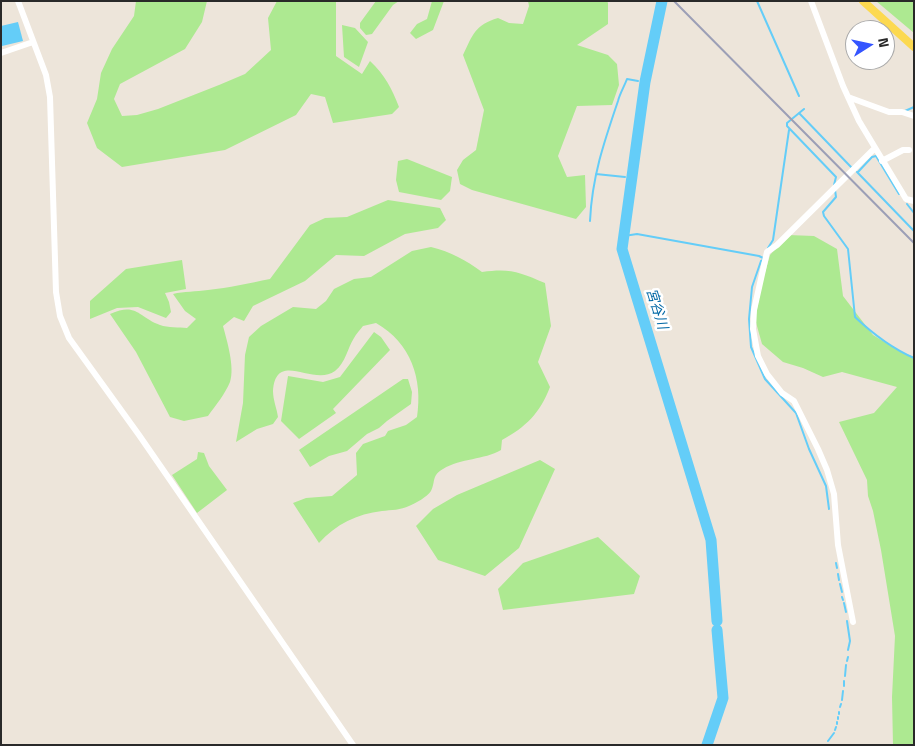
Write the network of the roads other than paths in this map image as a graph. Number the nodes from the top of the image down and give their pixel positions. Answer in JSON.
{"nodes":[{"id":1,"x":18,"y":1,"type":"edge"},
{"id":2,"x":811,"y":1,"type":"edge"},
{"id":3,"x":863,"y":1,"type":"edge"},
{"id":4,"x":33,"y":42,"type":"junction"},
{"id":5,"x":914,"y":47,"type":"edge"},
{"id":6,"x":1,"y":53,"type":"edge"},
{"id":7,"x":848,"y":97,"type":"junction"},
{"id":8,"x":914,"y":116,"type":"edge"},
{"id":9,"x":875,"y":148,"type":"junction"},
{"id":10,"x":909,"y":150,"type":"dead end"},
{"id":11,"x":882,"y":161,"type":"junction"},
{"id":12,"x":914,"y":201,"type":"edge"},
{"id":13,"x":853,"y":622,"type":"dead end"},
{"id":14,"x":354,"y":745,"type":"edge"}],
"edges":[{"from":1,"to":4,"type":"street"},
{"from":2,"to":7,"type":"street"},
{"from":3,"to":5,"type":"main road"},
{"from":4,"to":6,"type":"street"},
{"from":4,"to":14,"type":"street"},
{"from":7,"to":8,"type":"street"},
{"from":7,"to":9,"type":"street"},
{"from":9,"to":11,"type":"street"},
{"from":9,"to":13,"type":"street"},
{"from":10,"to":11,"type":"street"},
{"from":11,"to":12,"type":"street"}]}
